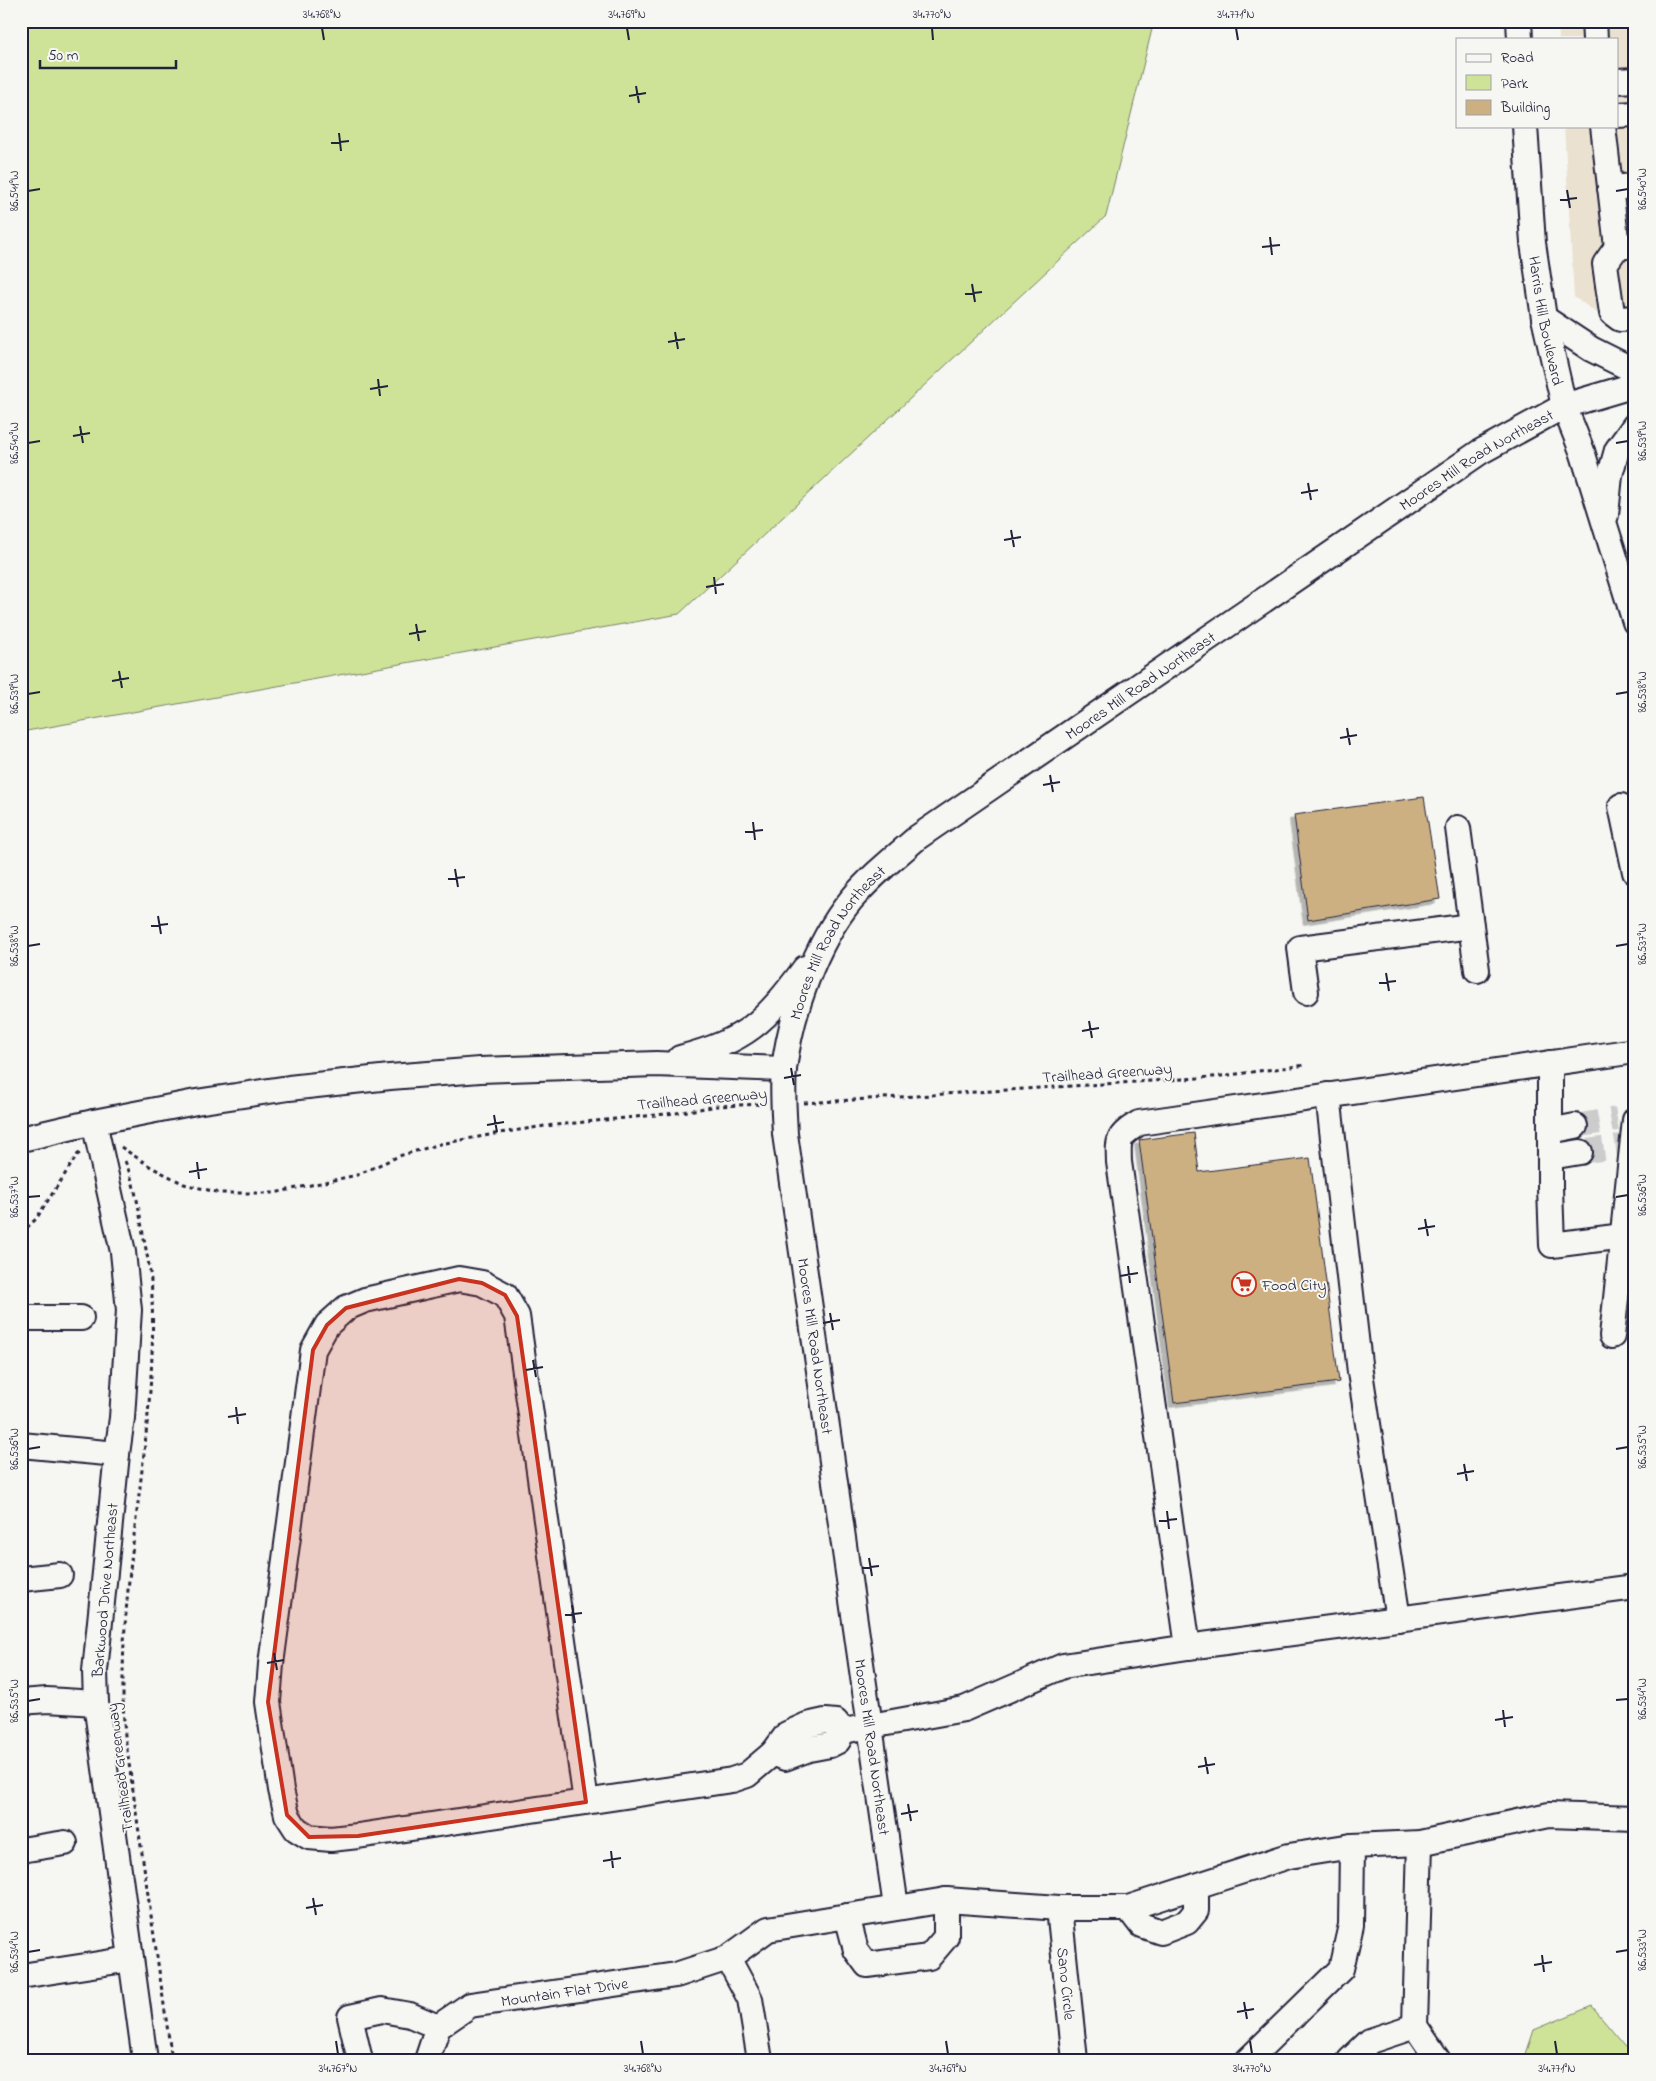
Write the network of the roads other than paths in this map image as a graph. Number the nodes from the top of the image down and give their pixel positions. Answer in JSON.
{"nodes":[{"id":1,"x":1519,"y":21,"type":"edge"},
{"id":2,"x":1594,"y":21,"type":"edge"},
{"id":3,"x":1520,"y":38,"type":"edge"},
{"id":4,"x":1595,"y":38,"type":"edge"},
{"id":5,"x":1635,"y":80,"type":"edge"},
{"id":6,"x":1618,"y":81,"type":"edge"},
{"id":7,"x":1635,"y":114,"type":"edge"},
{"id":8,"x":1618,"y":115,"type":"edge"},
{"id":9,"x":1525,"y":128,"type":"edge"},
{"id":10,"x":1603,"y":128,"type":"edge"},
{"id":11,"x":1635,"y":186,"type":"edge"},
{"id":12,"x":1610,"y":188,"type":"junction"},
{"id":13,"x":1626,"y":246,"type":"edge"},
{"id":14,"x":1544,"y":318,"type":"junction"},
{"id":15,"x":1635,"y":318,"type":"edge"},
{"id":16,"x":1635,"y":371,"type":"edge"},
{"id":17,"x":1635,"y":384,"type":"edge"},
{"id":18,"x":1564,"y":406,"type":"junction"},
{"id":19,"x":1635,"y":425,"type":"edge"},
{"id":20,"x":1605,"y":524,"type":"junction"},
{"id":21,"x":1635,"y":622,"type":"edge"},
{"id":22,"x":1621,"y":806,"type":"dead end"},
{"id":23,"x":1458,"y":828,"type":"dead end"},
{"id":24,"x":1635,"y":872,"type":"edge"},
{"id":25,"x":1471,"y":926,"type":"junction"},
{"id":26,"x":817,"y":953,"type":"junction"},
{"id":27,"x":1477,"y":970,"type":"dead end"},
{"id":28,"x":1306,"y":992,"type":"dead end"},
{"id":29,"x":1635,"y":1051,"type":"edge"},
{"id":30,"x":1550,"y":1063,"type":"junction"},
{"id":31,"x":656,"y":1064,"type":"junction"},
{"id":32,"x":784,"y":1069,"type":"junction"},
{"id":33,"x":1328,"y":1095,"type":"junction"},
{"id":34,"x":1629,"y":1118,"type":"edge"},
{"id":35,"x":94,"y":1122,"type":"junction"},
{"id":36,"x":1575,"y":1126,"type":"tunnel mouth"},
{"id":37,"x":1550,"y":1131,"type":"junction"},
{"id":38,"x":21,"y":1139,"type":"edge"},
{"id":39,"x":1580,"y":1152,"type":"tunnel mouth"},
{"id":40,"x":1550,"y":1157,"type":"junction"},
{"id":41,"x":1623,"y":1236,"type":"junction"},
{"id":42,"x":21,"y":1318,"type":"edge"},
{"id":43,"x":81,"y":1318,"type":"dead end"},
{"id":44,"x":1612,"y":1336,"type":"dead end"},
{"id":45,"x":21,"y":1445,"type":"edge"},
{"id":46,"x":117,"y":1454,"type":"junction"},
{"id":47,"x":60,"y":1576,"type":"dead end"},
{"id":48,"x":21,"y":1579,"type":"edge"},
{"id":49,"x":1635,"y":1587,"type":"edge"},
{"id":50,"x":1398,"y":1619,"type":"junction"},
{"id":51,"x":1188,"y":1648,"type":"junction"},
{"id":52,"x":21,"y":1702,"type":"edge"},
{"id":53,"x":96,"y":1703,"type":"junction"},
{"id":54,"x":870,"y":1727,"type":"junction"},
{"id":55,"x":586,"y":1802,"type":"junction"},
{"id":56,"x":1635,"y":1818,"type":"edge"},
{"id":57,"x":1420,"y":1843,"type":"junction"},
{"id":58,"x":65,"y":1844,"type":"dead end"},
{"id":59,"x":1352,"y":1846,"type":"junction"},
{"id":60,"x":21,"y":1850,"type":"edge"},
{"id":61,"x":1196,"y":1886,"type":"junction"},
{"id":62,"x":946,"y":1900,"type":"junction"},
{"id":63,"x":896,"y":1907,"type":"junction"},
{"id":64,"x":1059,"y":1908,"type":"junction"},
{"id":65,"x":1128,"y":1908,"type":"junction"},
{"id":66,"x":846,"y":1916,"type":"junction"},
{"id":67,"x":728,"y":1958,"type":"junction"},
{"id":68,"x":131,"y":1959,"type":"junction"},
{"id":69,"x":21,"y":1976,"type":"edge"},
{"id":70,"x":1415,"y":2026,"type":"junction"},
{"id":71,"x":438,"y":2027,"type":"junction"},
{"id":72,"x":145,"y":2060,"type":"edge"},
{"id":73,"x":360,"y":2060,"type":"edge"},
{"id":74,"x":427,"y":2060,"type":"edge"},
{"id":75,"x":760,"y":2060,"type":"edge"},
{"id":76,"x":1075,"y":2060,"type":"edge"},
{"id":77,"x":1248,"y":2060,"type":"edge"},
{"id":78,"x":1350,"y":2060,"type":"edge"},
{"id":79,"x":1438,"y":2060,"type":"edge"}],
"edges":[{"from":1,"to":3,"type":"street"},
{"from":2,"to":4,"type":"street"},
{"from":5,"to":6,"type":"street"},
{"from":7,"to":8,"type":"street"},
{"from":9,"to":14,"type":"street","name":"Harris Hill Boulevard"},
{"from":10,"to":12,"type":"street"},
{"from":11,"to":12,"type":"street"},
{"from":12,"to":13,"type":"street"},
{"from":13,"to":15,"type":"street"},
{"from":14,"to":16,"type":"street"},
{"from":14,"to":18,"type":"street","name":"Harris Hill Boulevard"},
{"from":17,"to":18,"type":"street","name":"Moores Mill Road Northeast"},
{"from":18,"to":20,"type":"street","name":"Harris Hill Boulevard"},
{"from":18,"to":26,"type":"street","name":"Moores Mill Road Northeast"},
{"from":19,"to":20,"type":"street"},
{"from":20,"to":21,"type":"street","name":"Harris Hill Boulevard"},
{"from":22,"to":24,"type":"street"},
{"from":23,"to":25,"type":"street"},
{"from":25,"to":27,"type":"street"},
{"from":25,"to":28,"type":"street"},
{"from":26,"to":31,"type":"street"},
{"from":26,"to":32,"type":"street","name":"Moores Mill Road Northeast"},
{"from":29,"to":30,"type":"street"},
{"from":30,"to":33,"type":"street"},
{"from":30,"to":37,"type":"street"},
{"from":31,"to":32,"type":"street"},
{"from":31,"to":35,"type":"street"},
{"from":32,"to":54,"type":"street","name":"Moores Mill Road Northeast"},
{"from":33,"to":50,"type":"street"},
{"from":33,"to":51,"type":"street"},
{"from":34,"to":41,"type":"street"},
{"from":35,"to":38,"type":"street"},
{"from":35,"to":46,"type":"street","name":"Barkwood Drive Northeast"},
{"from":36,"to":37,"type":"street"},
{"from":37,"to":40,"type":"street"},
{"from":39,"to":40,"type":"street"},
{"from":40,"to":41,"type":"street"},
{"from":41,"to":44,"type":"street"},
{"from":42,"to":43,"type":"street"},
{"from":45,"to":46,"type":"street"},
{"from":46,"to":53,"type":"street","name":"Barkwood Drive Northeast"},
{"from":47,"to":48,"type":"street"},
{"from":49,"to":50,"type":"street"},
{"from":50,"to":51,"type":"street"},
{"from":51,"to":54,"type":"street"},
{"from":52,"to":53,"type":"street"},
{"from":53,"to":68,"type":"street","name":"Barkwood Drive Northeast"},
{"from":54,"to":55,"type":"street"},
{"from":54,"to":63,"type":"street","name":"Moores Mill Road Northeast"},
{"from":55,"to":55,"type":"street"},
{"from":56,"to":57,"type":"street","name":"Mountain Flat Drive"},
{"from":57,"to":59,"type":"street","name":"Mountain Flat Drive"},
{"from":57,"to":70,"type":"street"},
{"from":58,"to":60,"type":"street"},
{"from":59,"to":61,"type":"street","name":"Mountain Flat Drive"},
{"from":59,"to":77,"type":"street"},
{"from":61,"to":65,"type":"street","name":"Mountain Flat Drive"},
{"from":61,"to":65,"type":"street"},
{"from":62,"to":63,"type":"street","name":"Mountain Flat Drive"},
{"from":62,"to":64,"type":"street","name":"Mountain Flat Drive"},
{"from":62,"to":66,"type":"street"},
{"from":63,"to":66,"type":"street","name":"Mountain Flat Drive"},
{"from":64,"to":65,"type":"street","name":"Mountain Flat Drive"},
{"from":64,"to":76,"type":"street","name":"Sano Circle"},
{"from":66,"to":67,"type":"street","name":"Mountain Flat Drive"},
{"from":67,"to":71,"type":"street","name":"Mountain Flat Drive"},
{"from":67,"to":75,"type":"street"},
{"from":68,"to":69,"type":"street"},
{"from":68,"to":72,"type":"street","name":"Barkwood Drive Northeast"},
{"from":70,"to":78,"type":"street"},
{"from":70,"to":79,"type":"street"},
{"from":71,"to":73,"type":"street"},
{"from":71,"to":74,"type":"street"}]}
